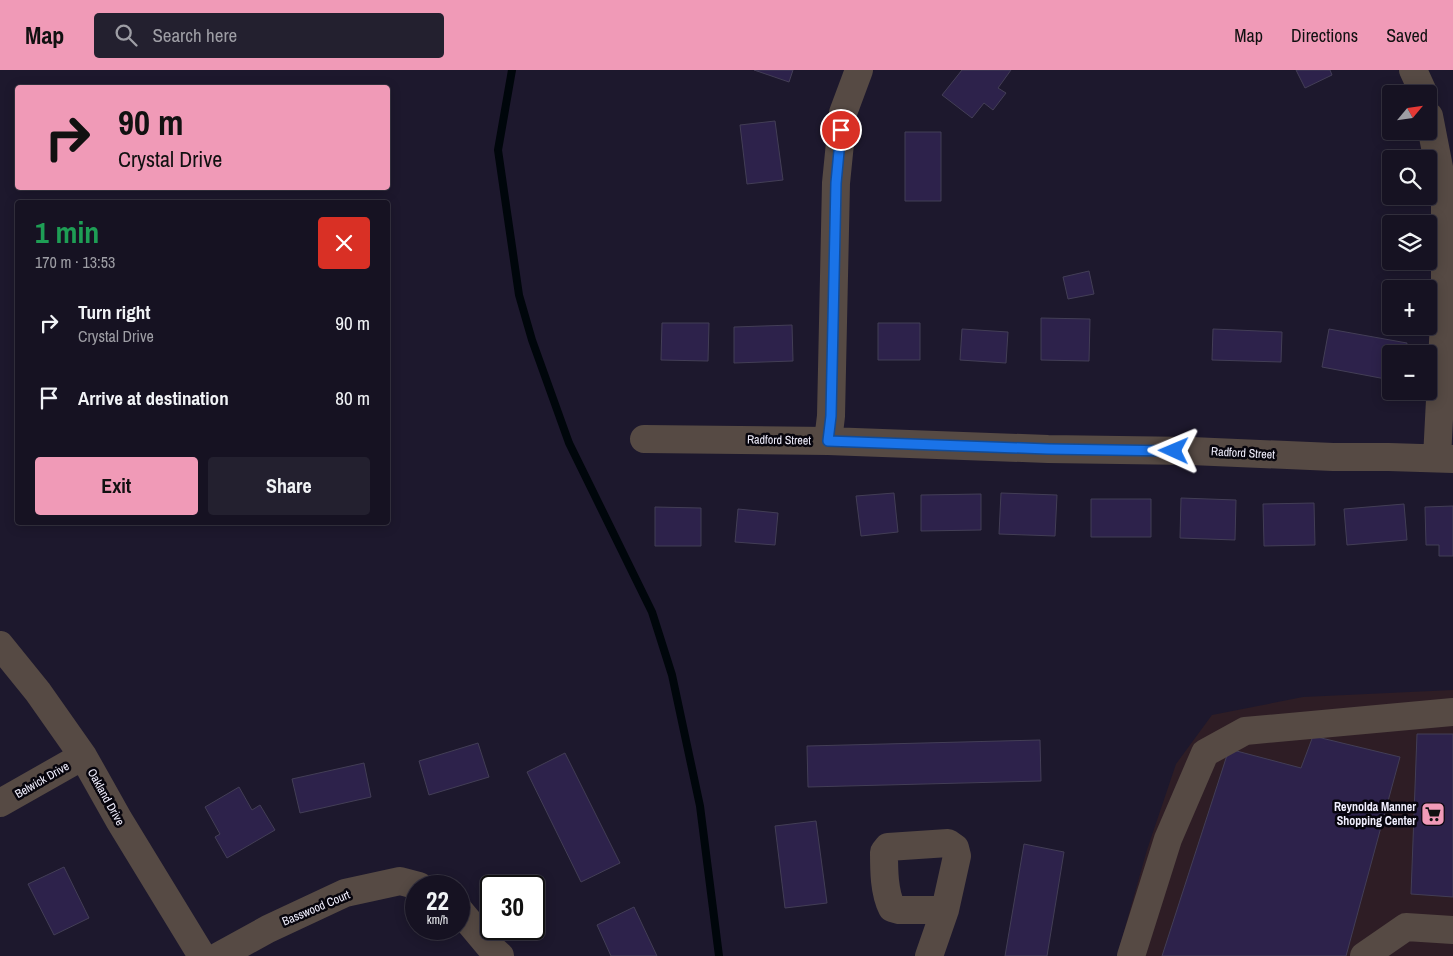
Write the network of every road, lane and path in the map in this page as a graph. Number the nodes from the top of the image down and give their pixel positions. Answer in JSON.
{"nodes":[{"id":1,"x":859,"y":70,"type":"edge"},
{"id":2,"x":1413,"y":70,"type":"edge"},
{"id":3,"x":1420,"y":85,"type":"edge"},
{"id":4,"x":1434,"y":140,"type":"edge"},
{"id":5,"x":644,"y":438,"type":"dead end"},
{"id":6,"x":828,"y":441,"type":"junction"},
{"id":7,"x":1445,"y":458,"type":"edge"},
{"id":8,"x":0,"y":645,"type":"edge"},
{"id":9,"x":1453,"y":712,"type":"edge"},
{"id":10,"x":83,"y":756,"type":"junction"},
{"id":11,"x":0,"y":803,"type":"edge"},
{"id":12,"x":405,"y":882,"type":"edge"},
{"id":13,"x":945,"y":910,"type":"dead end"},
{"id":14,"x":470,"y":923,"type":"edge"},
{"id":15,"x":1453,"y":930,"type":"edge"},
{"id":16,"x":202,"y":956,"type":"edge"},
{"id":17,"x":220,"y":956,"type":"edge"},
{"id":18,"x":500,"y":956,"type":"edge"},
{"id":19,"x":929,"y":956,"type":"edge"},
{"id":20,"x":1131,"y":956,"type":"edge"},
{"id":21,"x":1364,"y":956,"type":"edge"}],
"edges":[{"from":1,"to":6,"type":"street"},
{"from":2,"to":3,"type":"street"},
{"from":4,"to":7,"type":"street"},
{"from":5,"to":6,"type":"street","name":"Radford Street"},
{"from":6,"to":7,"type":"street","name":"Radford Street"},
{"from":8,"to":10,"type":"street","name":"Oakland Drive"},
{"from":9,"to":20,"type":"street"},
{"from":10,"to":11,"type":"street","name":"Belwick Drive"},
{"from":10,"to":16,"type":"street","name":"Oakland Drive"},
{"from":12,"to":17,"type":"street","name":"Basswood Court"},
{"from":13,"to":19,"type":"street"},
{"from":14,"to":18,"type":"street"},
{"from":15,"to":21,"type":"street"}]}
